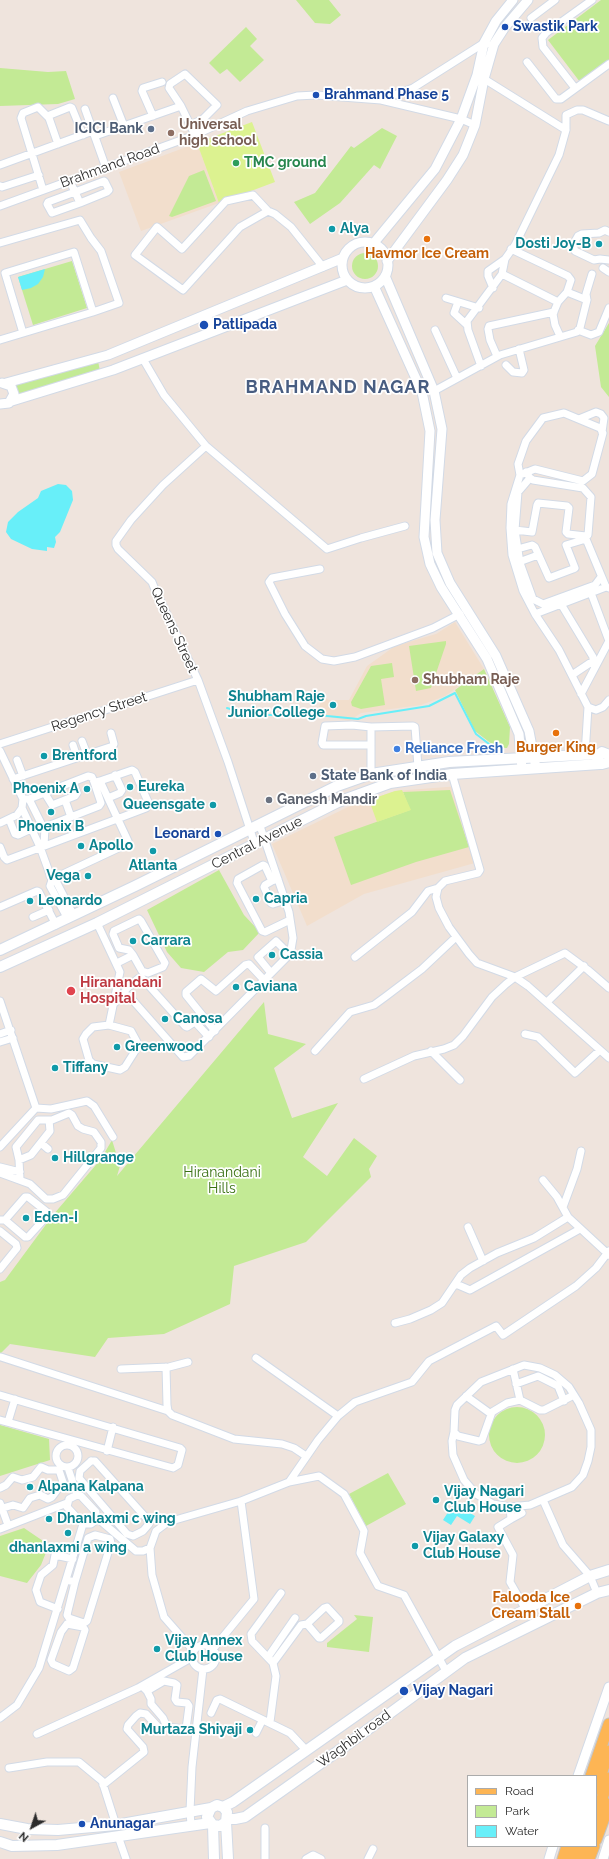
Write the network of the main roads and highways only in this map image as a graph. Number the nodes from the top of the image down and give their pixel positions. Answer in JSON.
{"nodes":[{"id":1,"x":606,"y":758,"type":"edge"},
{"id":2,"x":0,"y":950,"type":"edge"},
{"id":3,"x":0,"y":967,"type":"edge"},
{"id":4,"x":609,"y":1570,"type":"edge"},
{"id":5,"x":609,"y":1590,"type":"edge"},
{"id":6,"x":609,"y":1724,"type":"edge"},
{"id":7,"x":609,"y":1751,"type":"edge"},
{"id":8,"x":591,"y":1775,"type":"edge"},
{"id":9,"x":609,"y":1778,"type":"edge"},
{"id":10,"x":597,"y":1786,"type":"edge"},
{"id":11,"x":609,"y":1804,"type":"edge"},
{"id":12,"x":223,"y":1807,"type":"junction"},
{"id":13,"x":211,"y":1808,"type":"junction"},
{"id":14,"x":597,"y":1813,"type":"edge"},
{"id":15,"x":226,"y":1820,"type":"junction"},
{"id":16,"x":0,"y":1824,"type":"edge"},
{"id":17,"x":212,"y":1824,"type":"junction"},
{"id":18,"x":72,"y":1828,"type":"junction"},
{"id":19,"x":597,"y":1837,"type":"edge"},
{"id":20,"x":0,"y":1842,"type":"edge"},
{"id":21,"x":75,"y":1842,"type":"junction"},
{"id":22,"x":567,"y":1847,"type":"edge"},
{"id":23,"x":576,"y":1847,"type":"edge"},
{"id":24,"x":586,"y":1847,"type":"edge"},
{"id":25,"x":594,"y":1847,"type":"edge"},
{"id":26,"x":214,"y":1859,"type":"edge"},
{"id":27,"x":228,"y":1859,"type":"edge"},
{"id":28,"x":563,"y":1859,"type":"edge"},
{"id":29,"x":572,"y":1859,"type":"edge"},
{"id":30,"x":581,"y":1859,"type":"edge"},
{"id":31,"x":589,"y":1859,"type":"edge"}],
"edges":[{"from":1,"to":2,"type":"main road","name":"Central Avenue"},
{"from":1,"to":3,"type":"main road","name":"Central Avenue"},
{"from":4,"to":12,"type":"main road","name":"Waghbil road"},
{"from":5,"to":15,"type":"main road","name":"Waghbil road"},
{"from":6,"to":8,"type":"main road"},
{"from":7,"to":10,"type":"main road"},
{"from":9,"to":14,"type":"main road"},
{"from":11,"to":19,"type":"main road"},
{"from":12,"to":13,"type":"main road"},
{"from":12,"to":15,"type":"main road"},
{"from":13,"to":17,"type":"main road"},
{"from":13,"to":18,"type":"main road"},
{"from":15,"to":17,"type":"main road"},
{"from":15,"to":27,"type":"main road"},
{"from":16,"to":18,"type":"main road"},
{"from":17,"to":21,"type":"main road"},
{"from":17,"to":26,"type":"main road"},
{"from":18,"to":21,"type":"main road"},
{"from":20,"to":21,"type":"main road"},
{"from":22,"to":28,"type":"main road"},
{"from":23,"to":29,"type":"main road"},
{"from":24,"to":30,"type":"main road"},
{"from":25,"to":31,"type":"main road"}]}
